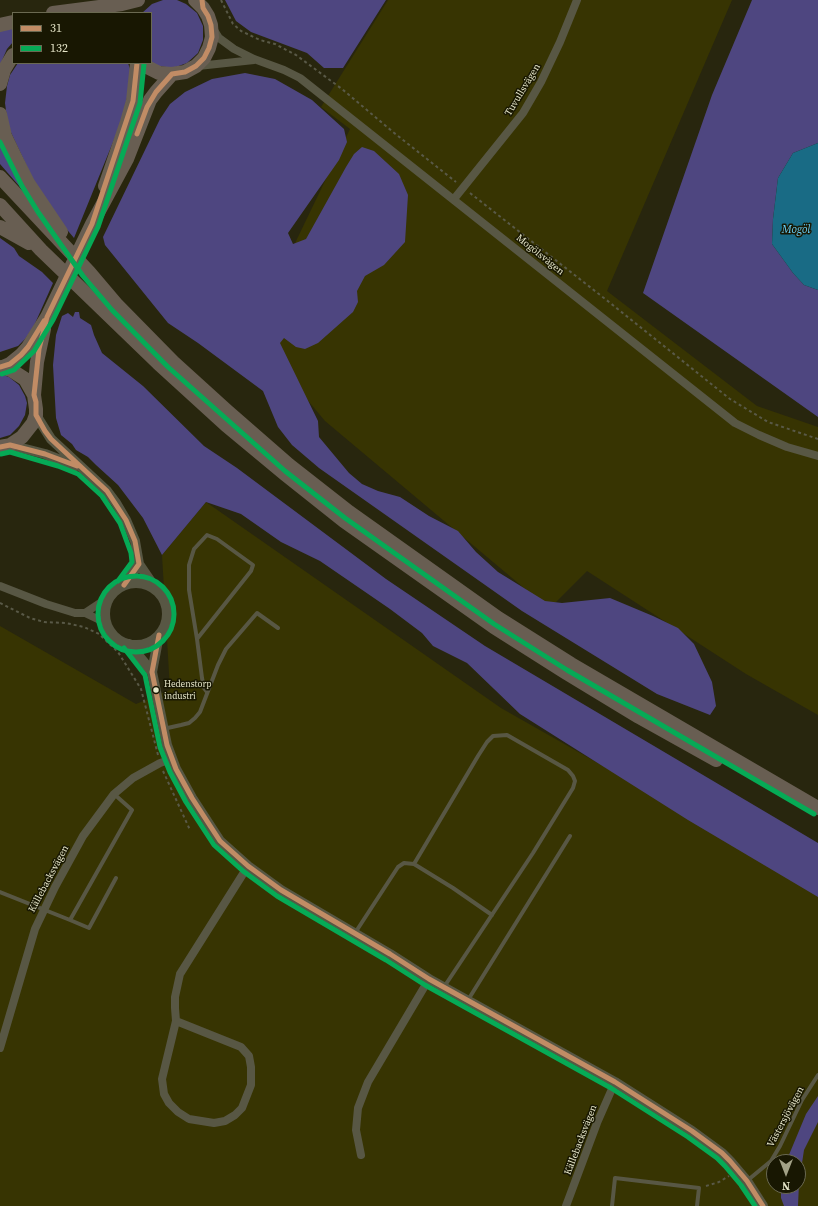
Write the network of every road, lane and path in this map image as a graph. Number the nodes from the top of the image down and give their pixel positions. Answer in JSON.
{"nodes":[{"id":1,"x":138,"y":0,"type":"edge"},
{"id":2,"x":147,"y":0,"type":"edge"},
{"id":3,"x":221,"y":0,"type":"edge"},
{"id":4,"x":577,"y":0,"type":"edge"},
{"id":5,"x":200,"y":3,"type":"edge"},
{"id":6,"x":61,"y":12,"type":"edge"},
{"id":7,"x":136,"y":12,"type":"edge"},
{"id":8,"x":12,"y":22,"type":"edge"},
{"id":9,"x":0,"y":25,"type":"edge"},
{"id":10,"x":211,"y":25,"type":"junction"},
{"id":11,"x":12,"y":57,"type":"edge"},
{"id":12,"x":254,"y":59,"type":"junction"},
{"id":13,"x":137,"y":64,"type":"edge"},
{"id":14,"x":144,"y":64,"type":"edge"},
{"id":15,"x":196,"y":66,"type":"junction"},
{"id":16,"x":172,"y":74,"type":"junction"},
{"id":17,"x":0,"y":84,"type":"edge"},
{"id":18,"x":0,"y":114,"type":"edge"},
{"id":19,"x":0,"y":177,"type":"edge"},
{"id":20,"x":463,"y":188,"type":"junction"},
{"id":21,"x":454,"y":199,"type":"junction"},
{"id":22,"x":0,"y":205,"type":"edge"},
{"id":23,"x":92,"y":224,"type":"junction"},
{"id":24,"x":0,"y":227,"type":"edge"},
{"id":25,"x":41,"y":250,"type":"junction"},
{"id":26,"x":89,"y":272,"type":"junction"},
{"id":27,"x":47,"y":317,"type":"junction"},
{"id":28,"x":2,"y":367,"type":"edge"},
{"id":29,"x":34,"y":396,"type":"junction"},
{"id":30,"x":36,"y":415,"type":"junction"},
{"id":31,"x":818,"y":439,"type":"edge"},
{"id":32,"x":5,"y":446,"type":"edge"},
{"id":33,"x":818,"y":456,"type":"edge"},
{"id":34,"x":82,"y":468,"type":"junction"},
{"id":35,"x":139,"y":564,"type":"junction"},
{"id":36,"x":124,"y":585,"type":"junction"},
{"id":37,"x":0,"y":586,"type":"edge"},
{"id":38,"x":157,"y":590,"type":"junction"},
{"id":39,"x":109,"y":597,"type":"junction"},
{"id":40,"x":0,"y":603,"type":"edge"},
{"id":41,"x":85,"y":613,"type":"junction"},
{"id":42,"x":106,"y":624,"type":"junction"},
{"id":43,"x":278,"y":628,"type":"dead end"},
{"id":44,"x":159,"y":635,"type":"junction"},
{"id":45,"x":198,"y":639,"type":"junction"},
{"id":46,"x":129,"y":644,"type":"junction"},
{"id":47,"x":152,"y":672,"type":"junction"},
{"id":48,"x":207,"y":692,"type":"junction"},
{"id":49,"x":163,"y":729,"type":"junction"},
{"id":50,"x":172,"y":759,"type":"junction"},
{"id":51,"x":160,"y":763,"type":"junction"},
{"id":52,"x":114,"y":794,"type":"junction"},
{"id":53,"x":818,"y":808,"type":"edge"},
{"id":54,"x":818,"y":819,"type":"edge"},
{"id":55,"x":190,"y":830,"type":"dead end"},
{"id":56,"x":570,"y":836,"type":"dead end"},
{"id":57,"x":414,"y":864,"type":"junction"},
{"id":58,"x":248,"y":866,"type":"junction"},
{"id":59,"x":116,"y":878,"type":"dead end"},
{"id":60,"x":0,"y":892,"type":"edge"},
{"id":61,"x":43,"y":910,"type":"junction"},
{"id":62,"x":492,"y":915,"type":"junction"},
{"id":63,"x":70,"y":920,"type":"junction"},
{"id":64,"x":354,"y":933,"type":"junction"},
{"id":65,"x":429,"y":979,"type":"junction"},
{"id":66,"x":444,"y":987,"type":"junction"},
{"id":67,"x":468,"y":1001,"type":"junction"},
{"id":68,"x":176,"y":1021,"type":"junction"},
{"id":69,"x":0,"y":1048,"type":"edge"},
{"id":70,"x":818,"y":1075,"type":"edge"},
{"id":71,"x":615,"y":1082,"type":"junction"},
{"id":72,"x":360,"y":1155,"type":"dead end"},
{"id":73,"x":739,"y":1171,"type":"junction"},
{"id":74,"x":747,"y":1180,"type":"junction"},
{"id":75,"x":710,"y":1186,"type":"dead end"},
{"id":76,"x":566,"y":1206,"type":"edge"},
{"id":77,"x":612,"y":1206,"type":"edge"},
{"id":78,"x":696,"y":1206,"type":"edge"},
{"id":79,"x":763,"y":1206,"type":"edge"}],
"edges":[{"from":1,"to":6,"type":"highway"},
{"from":2,"to":7,"type":"highway"},
{"from":3,"to":20,"type":"path"},
{"from":4,"to":20,"type":"street","name":"Tuvullsvägen"},
{"from":5,"to":10,"type":"highway"},
{"from":8,"to":9,"type":"highway"},
{"from":10,"to":12,"type":"street","name":"Mogölsvägen"},
{"from":10,"to":15,"type":"highway"},
{"from":11,"to":17,"type":"highway"},
{"from":12,"to":15,"type":"street","name":"Mogölsvägen"},
{"from":12,"to":21,"type":"street","name":"Mogölsvägen"},
{"from":13,"to":23,"type":"highway"},
{"from":14,"to":16,"type":"highway"},
{"from":15,"to":16,"type":"highway"},
{"from":16,"to":23,"type":"highway"},
{"from":18,"to":26,"type":"highway"},
{"from":19,"to":26,"type":"highway"},
{"from":20,"to":21,"type":"street","name":"Tuvullsvägen"},
{"from":20,"to":31,"type":"path"},
{"from":21,"to":33,"type":"street","name":"Mogölsvägen"},
{"from":22,"to":25,"type":"highway"},
{"from":23,"to":27,"type":"highway"},
{"from":24,"to":25,"type":"highway"},
{"from":25,"to":54,"type":"highway"},
{"from":26,"to":53,"type":"highway"},
{"from":27,"to":28,"type":"highway"},
{"from":27,"to":29,"type":"highway"},
{"from":28,"to":29,"type":"highway"},
{"from":29,"to":30,"type":"highway"},
{"from":30,"to":32,"type":"highway"},
{"from":30,"to":34,"type":"street"},
{"from":32,"to":34,"type":"street"},
{"from":34,"to":35,"type":"street"},
{"from":35,"to":36,"type":"street"},
{"from":35,"to":38,"type":"street"},
{"from":36,"to":38,"type":"street"},
{"from":36,"to":39,"type":"street"},
{"from":37,"to":41,"type":"street"},
{"from":38,"to":44,"type":"street"},
{"from":39,"to":41,"type":"street"},
{"from":39,"to":42,"type":"street"},
{"from":40,"to":51,"type":"path"},
{"from":41,"to":42,"type":"street"},
{"from":42,"to":46,"type":"street"},
{"from":43,"to":48,"type":"lane"},
{"from":44,"to":46,"type":"street"},
{"from":44,"to":47,"type":"street"},
{"from":45,"to":45,"type":"lane"},
{"from":45,"to":48,"type":"lane"},
{"from":46,"to":47,"type":"street"},
{"from":47,"to":49,"type":"street"},
{"from":48,"to":49,"type":"lane"},
{"from":49,"to":50,"type":"street"},
{"from":50,"to":51,"type":"street","name":"Källebacksvägen"},
{"from":50,"to":58,"type":"street"},
{"from":51,"to":52,"type":"street","name":"Källebacksvägen"},
{"from":51,"to":55,"type":"path"},
{"from":52,"to":61,"type":"street","name":"Källebacksvägen"},
{"from":52,"to":63,"type":"lane"},
{"from":56,"to":67,"type":"lane"},
{"from":57,"to":62,"type":"lane"},
{"from":57,"to":62,"type":"lane"},
{"from":57,"to":64,"type":"lane"},
{"from":58,"to":64,"type":"street"},
{"from":58,"to":68,"type":"street"},
{"from":59,"to":63,"type":"lane"},
{"from":60,"to":61,"type":"lane"},
{"from":61,"to":63,"type":"lane"},
{"from":61,"to":69,"type":"street","name":"Källebacksvägen"},
{"from":62,"to":66,"type":"lane"},
{"from":64,"to":65,"type":"street"},
{"from":65,"to":66,"type":"street"},
{"from":65,"to":72,"type":"street"},
{"from":66,"to":67,"type":"street"},
{"from":67,"to":71,"type":"street"},
{"from":68,"to":68,"type":"street"},
{"from":70,"to":74,"type":"lane","name":"Västersjövägen"},
{"from":71,"to":73,"type":"street"},
{"from":71,"to":76,"type":"street","name":"Källebacksvägen"},
{"from":73,"to":74,"type":"street"},
{"from":73,"to":75,"type":"path"},
{"from":74,"to":79,"type":"street"},
{"from":77,"to":78,"type":"lane"}]}
